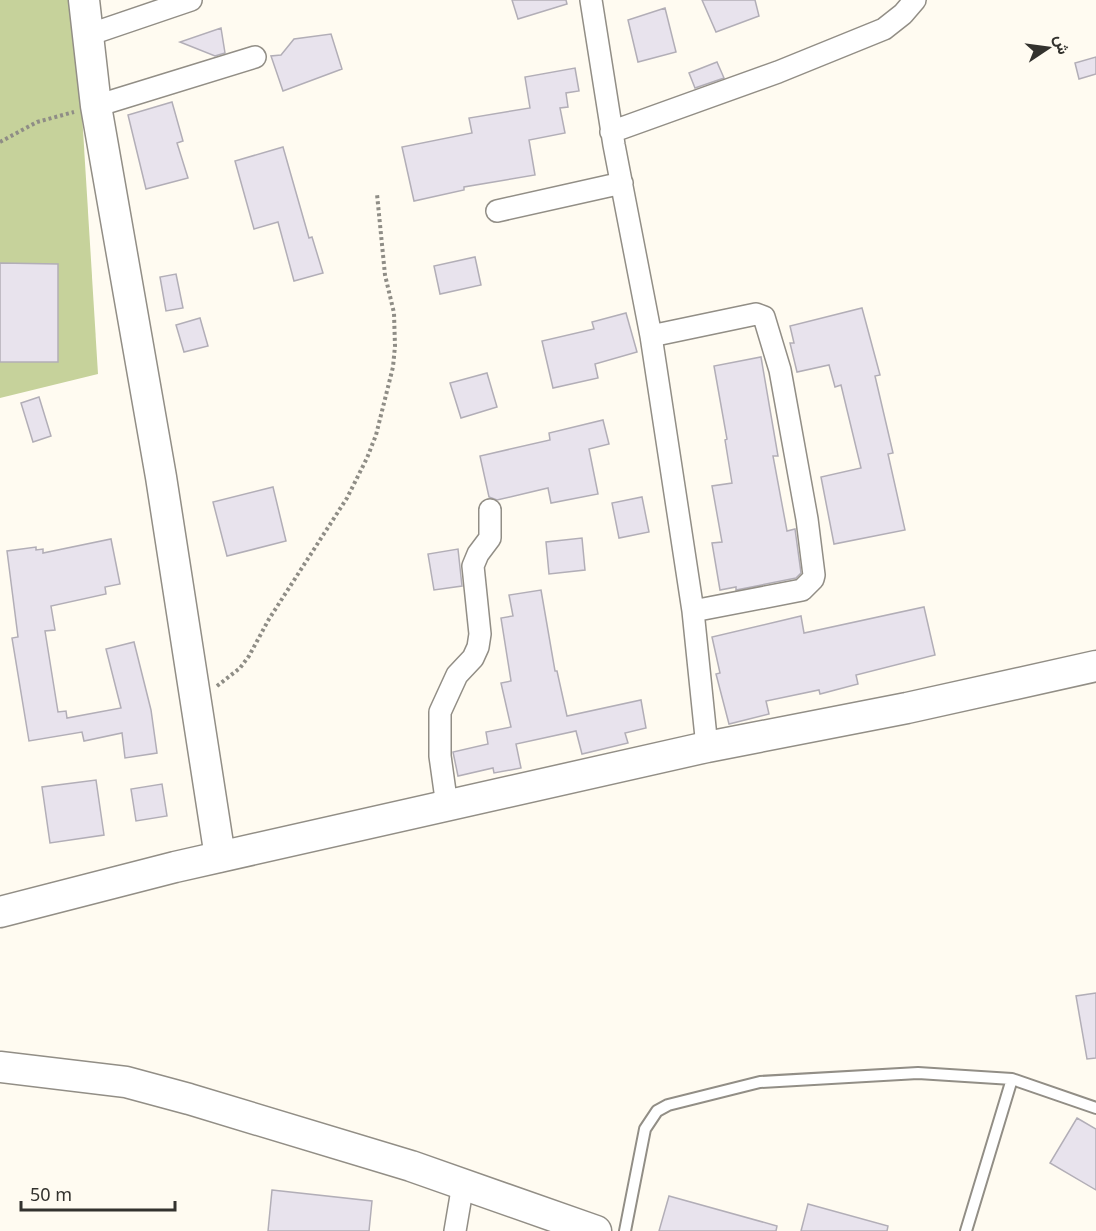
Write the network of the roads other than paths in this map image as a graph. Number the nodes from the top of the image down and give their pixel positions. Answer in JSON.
{"nodes":[{"id":1,"x":191,"y":0,"type":"edge"},
{"id":2,"x":591,"y":0,"type":"edge"},
{"id":3,"x":915,"y":0,"type":"edge"},
{"id":4,"x":90,"y":2,"type":"edge"},
{"id":5,"x":88,"y":35,"type":"junction"},
{"id":6,"x":255,"y":57,"type":"dead end"},
{"id":7,"x":96,"y":106,"type":"junction"},
{"id":8,"x":611,"y":132,"type":"junction"},
{"id":9,"x":622,"y":183,"type":"junction"},
{"id":10,"x":497,"y":211,"type":"dead end"},
{"id":11,"x":651,"y":336,"type":"junction"},
{"id":12,"x":490,"y":510,"type":"dead end"},
{"id":13,"x":693,"y":611,"type":"junction"},
{"id":14,"x":1096,"y":666,"type":"edge"},
{"id":15,"x":707,"y":747,"type":"junction"},
{"id":16,"x":447,"y":806,"type":"junction"},
{"id":17,"x":220,"y":857,"type":"junction"},
{"id":18,"x":175,"y":867,"type":"junction"},
{"id":19,"x":0,"y":894,"type":"edge"},
{"id":20,"x":0,"y":912,"type":"edge"},
{"id":21,"x":0,"y":1067,"type":"edge"},
{"id":22,"x":1012,"y":1080,"type":"junction"},
{"id":23,"x":1096,"y":1108,"type":"edge"},
{"id":24,"x":464,"y":1184,"type":"junction"},
{"id":25,"x":455,"y":1231,"type":"edge"},
{"id":26,"x":596,"y":1231,"type":"edge"},
{"id":27,"x":625,"y":1231,"type":"edge"},
{"id":28,"x":966,"y":1231,"type":"edge"}],
"edges":[{"from":1,"to":5,"type":"street"},
{"from":2,"to":8,"type":"street"},
{"from":3,"to":8,"type":"street"},
{"from":4,"to":5,"type":"street"},
{"from":5,"to":7,"type":"street"},
{"from":6,"to":7,"type":"street"},
{"from":7,"to":17,"type":"street"},
{"from":8,"to":9,"type":"street"},
{"from":9,"to":10,"type":"street"},
{"from":9,"to":11,"type":"street"},
{"from":11,"to":13,"type":"street"},
{"from":11,"to":13,"type":"street"},
{"from":12,"to":16,"type":"street"},
{"from":13,"to":15,"type":"street"},
{"from":14,"to":15,"type":"street"},
{"from":15,"to":16,"type":"street"},
{"from":16,"to":17,"type":"street"},
{"from":17,"to":18,"type":"street"},
{"from":18,"to":19,"type":"street"},
{"from":18,"to":20,"type":"street"},
{"from":21,"to":24,"type":"street"},
{"from":22,"to":23,"type":"lane"},
{"from":22,"to":27,"type":"lane"},
{"from":22,"to":28,"type":"lane"},
{"from":24,"to":25,"type":"street"},
{"from":24,"to":26,"type":"street"}]}
